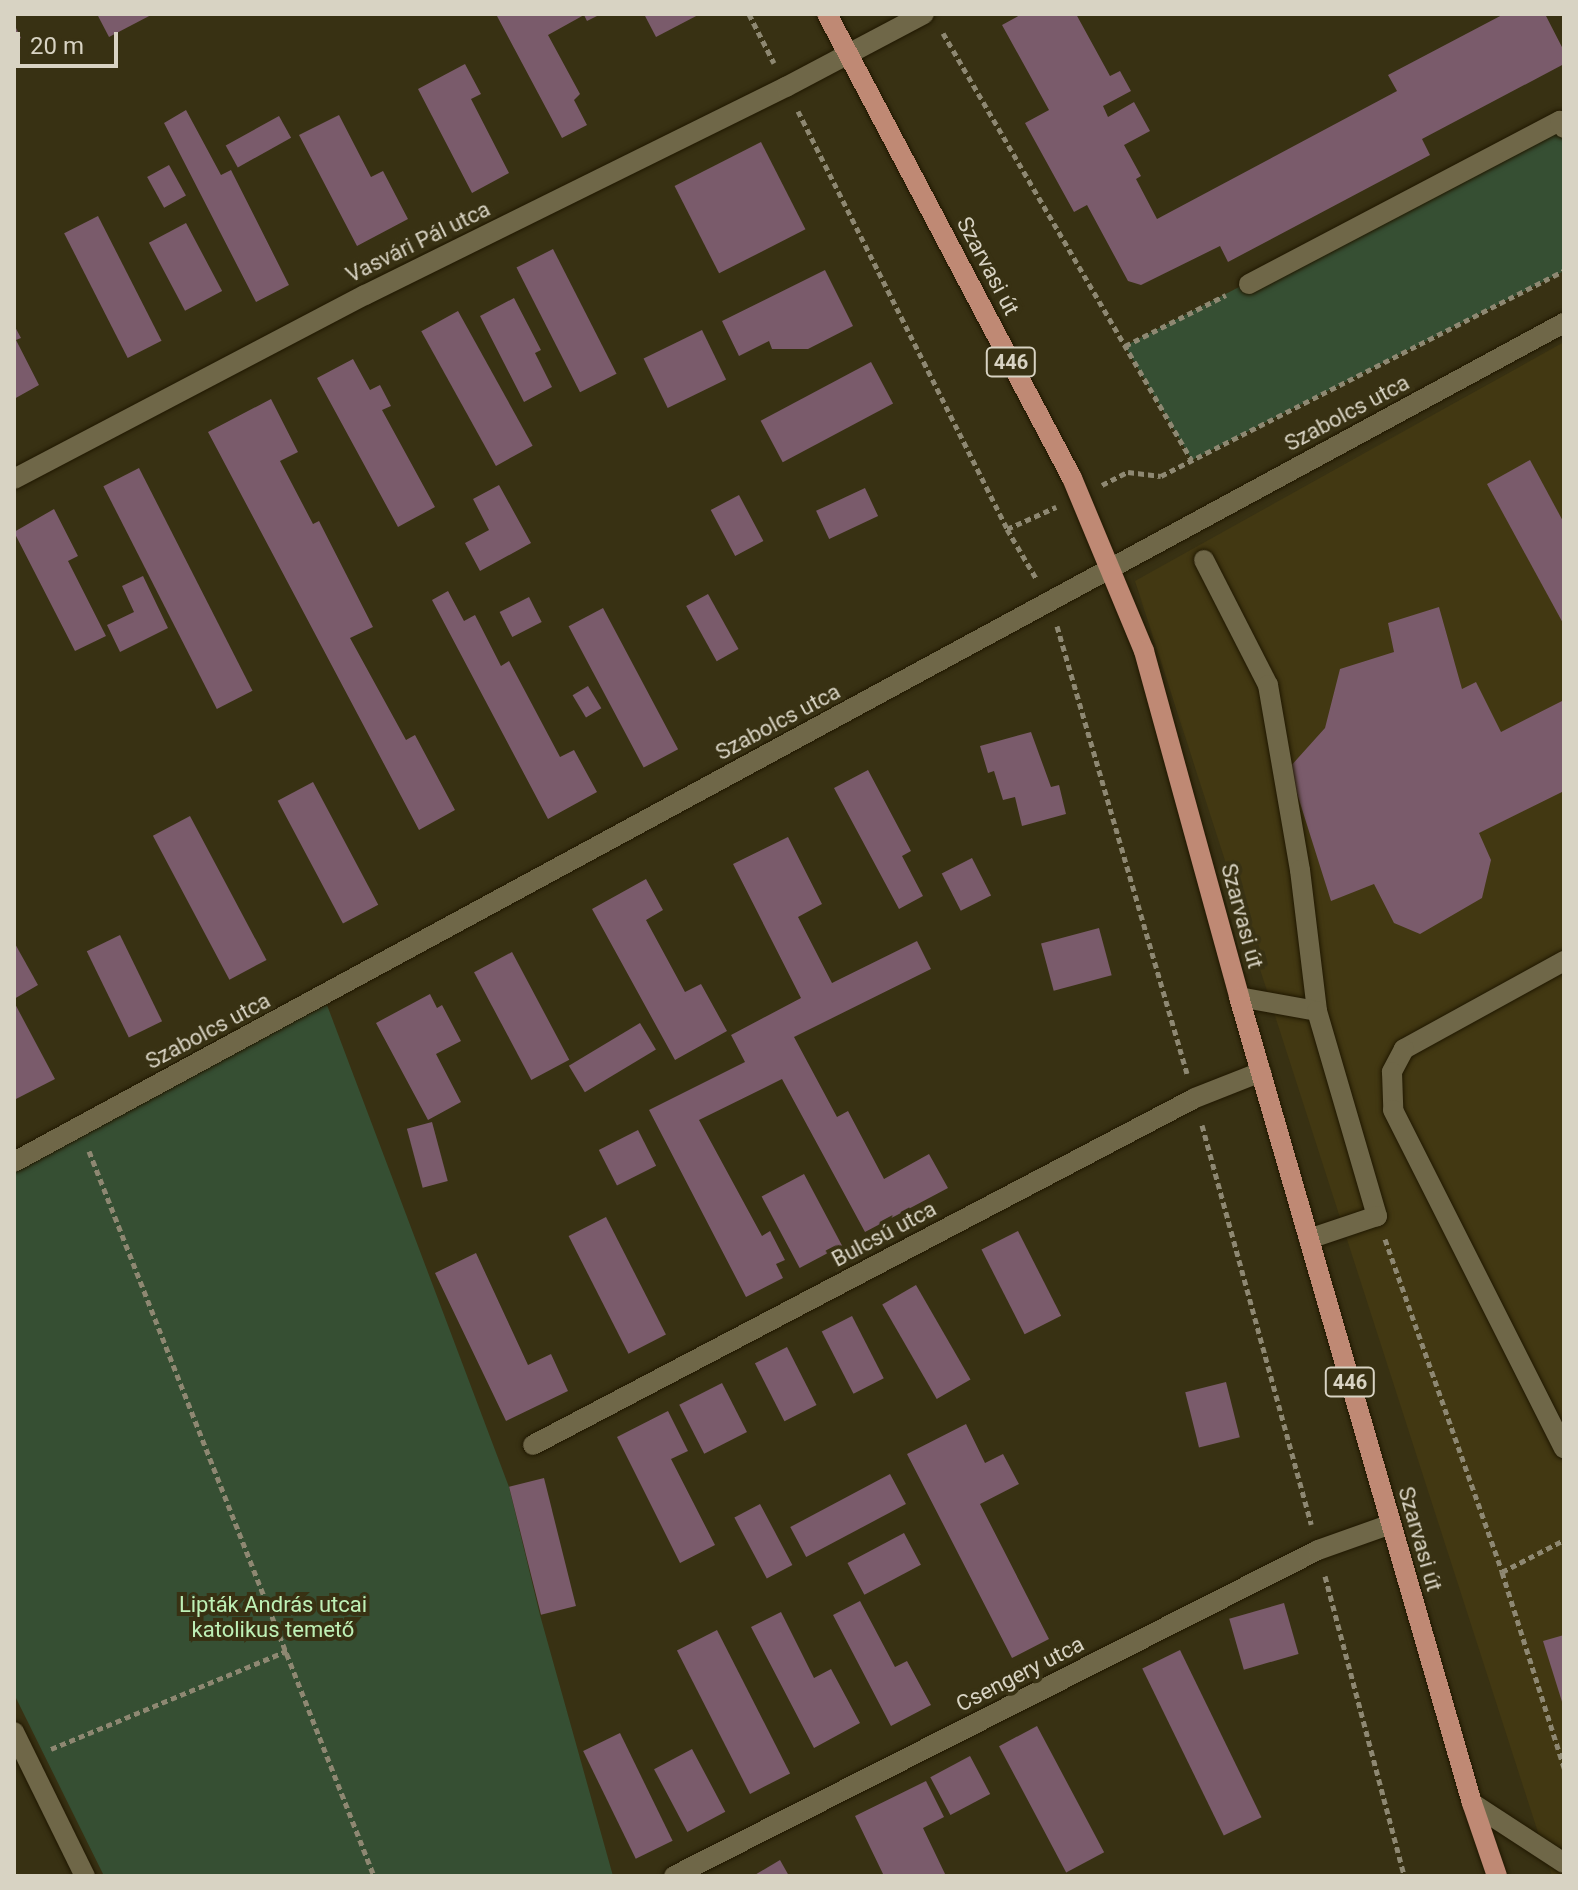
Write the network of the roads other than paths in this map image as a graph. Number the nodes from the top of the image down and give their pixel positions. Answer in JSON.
{"nodes":[{"id":1,"x":827,"y":14,"type":"edge"},
{"id":2,"x":924,"y":14,"type":"edge"},
{"id":3,"x":848,"y":55,"type":"junction"},
{"id":4,"x":1564,"y":128,"type":"edge"},
{"id":5,"x":1249,"y":284,"type":"road end"},
{"id":6,"x":1564,"y":323,"type":"edge"},
{"id":7,"x":14,"y":479,"type":"edge"},
{"id":8,"x":1204,"y":560,"type":"dead end"},
{"id":9,"x":1111,"y":569,"type":"junction"},
{"id":10,"x":1564,"y":961,"type":"edge"},
{"id":11,"x":1239,"y":997,"type":"junction"},
{"id":12,"x":1317,"y":1011,"type":"junction"},
{"id":13,"x":1261,"y":1072,"type":"junction"},
{"id":14,"x":14,"y":1162,"type":"edge"},
{"id":15,"x":1309,"y":1239,"type":"junction"},
{"id":16,"x":533,"y":1445,"type":"dead end"},
{"id":17,"x":1564,"y":1448,"type":"edge"},
{"id":18,"x":1391,"y":1524,"type":"junction"},
{"id":19,"x":14,"y":1732,"type":"edge"},
{"id":20,"x":1472,"y":1803,"type":"junction"},
{"id":21,"x":1564,"y":1863,"type":"edge"},
{"id":22,"x":85,"y":1876,"type":"edge"},
{"id":23,"x":674,"y":1876,"type":"edge"},
{"id":24,"x":1497,"y":1876,"type":"edge"}],
"edges":[{"from":1,"to":3,"type":"main road","name":"Szarvasi út","number":"446"},
{"from":2,"to":3,"type":"street","name":"Vasvári Pál utca"},
{"from":3,"to":7,"type":"street","name":"Vasvári Pál utca"},
{"from":3,"to":9,"type":"main road","name":"Szarvasi út","number":"446"},
{"from":4,"to":5,"type":"street"},
{"from":6,"to":9,"type":"street","name":"Szabolcs utca"},
{"from":8,"to":12,"type":"street"},
{"from":9,"to":11,"type":"main road","name":"Szarvasi út","number":"446"},
{"from":9,"to":14,"type":"street","name":"Szabolcs utca"},
{"from":10,"to":17,"type":"street"},
{"from":11,"to":12,"type":"street"},
{"from":11,"to":13,"type":"main road","name":"Szarvasi út","number":"446"},
{"from":12,"to":15,"type":"street"},
{"from":13,"to":15,"type":"main road","name":"Szarvasi út","number":"446"},
{"from":13,"to":16,"type":"street","name":"Bulcsú utca"},
{"from":15,"to":18,"type":"main road","name":"Szarvasi út","number":"446"},
{"from":18,"to":20,"type":"main road","name":"Szarvasi út","number":"446"},
{"from":18,"to":23,"type":"street","name":"Csengery utca"},
{"from":19,"to":22,"type":"street"},
{"from":20,"to":21,"type":"street"},
{"from":20,"to":24,"type":"main road","name":"Szarvasi út","number":"446"}]}
